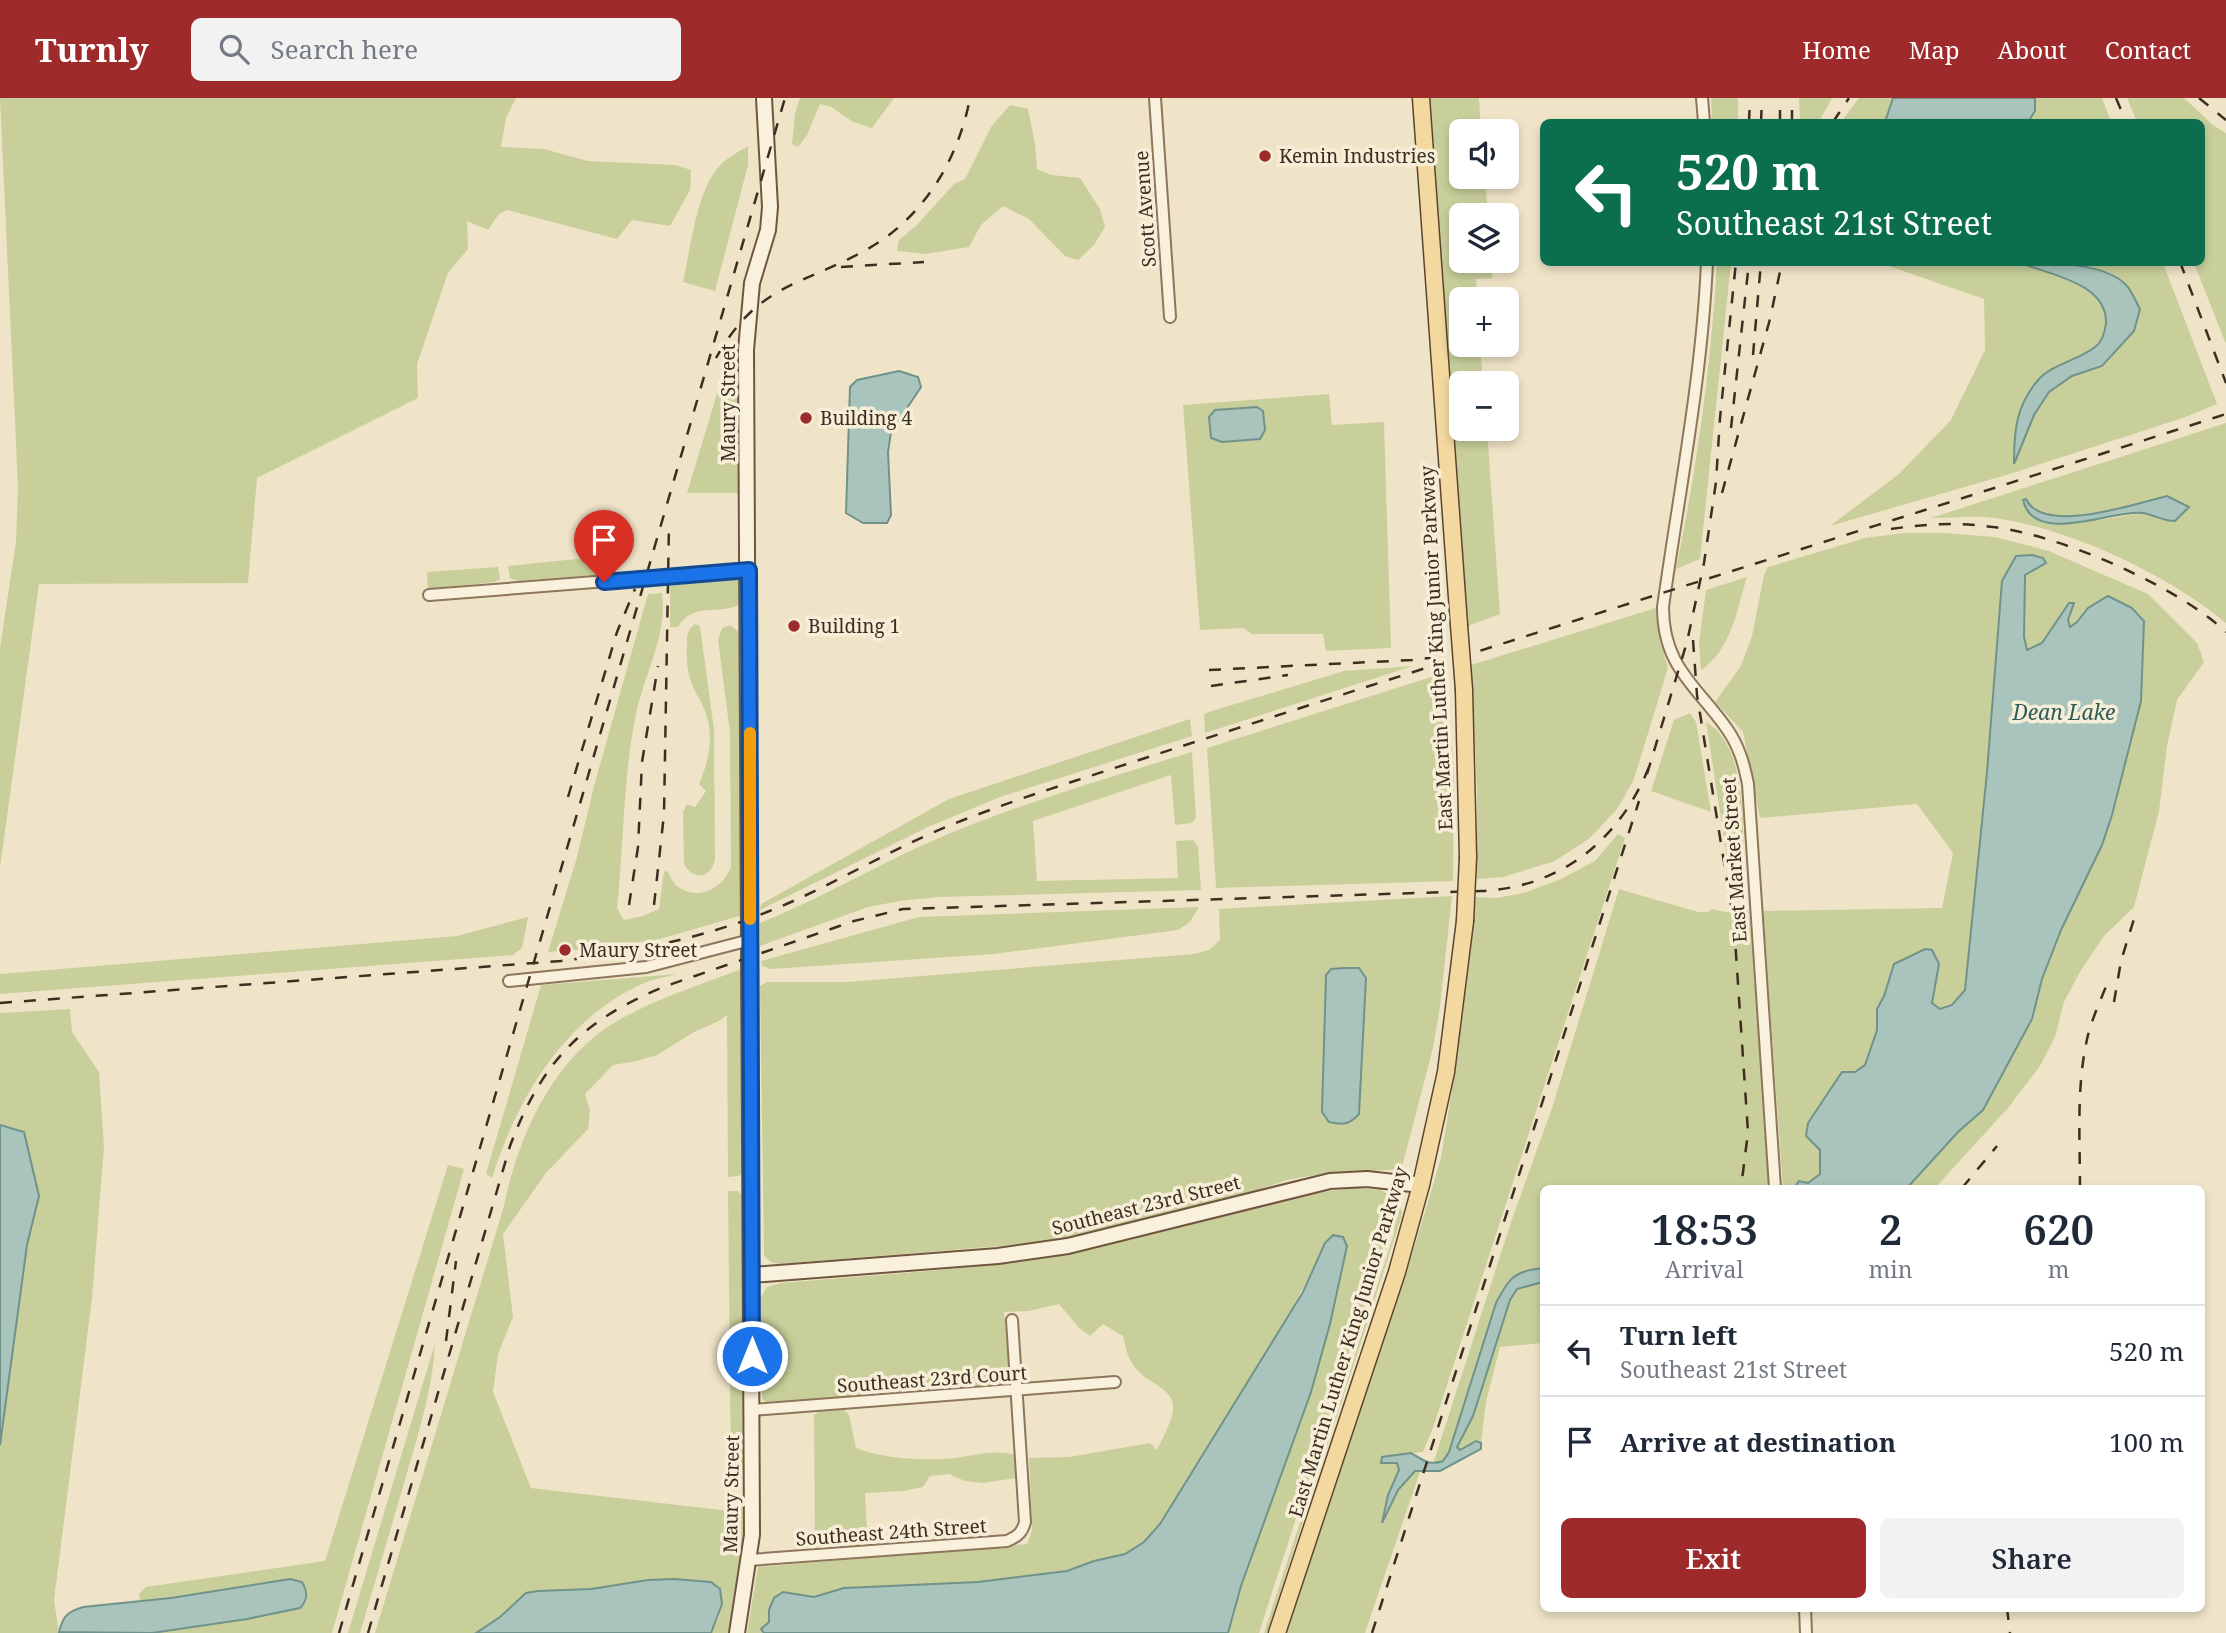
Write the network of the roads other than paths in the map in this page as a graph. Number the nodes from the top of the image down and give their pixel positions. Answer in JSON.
{"nodes":[{"id":1,"x":764,"y":98,"type":"edge"},
{"id":2,"x":1155,"y":98,"type":"edge"},
{"id":3,"x":1421,"y":98,"type":"edge"},
{"id":4,"x":1702,"y":98,"type":"edge"},
{"id":5,"x":1703,"y":119,"type":"edge"},
{"id":6,"x":1707,"y":266,"type":"edge"},
{"id":7,"x":1170,"y":317,"type":"dead end"},
{"id":8,"x":749,"y":570,"type":"junction"},
{"id":9,"x":429,"y":595,"type":"dead end"},
{"id":10,"x":750,"y":940,"type":"junction"},
{"id":11,"x":509,"y":981,"type":"dead end"},
{"id":12,"x":1421,"y":1185,"type":"junction"},
{"id":13,"x":1775,"y":1185,"type":"edge"},
{"id":14,"x":752,"y":1275,"type":"junction"},
{"id":15,"x":1012,"y":1320,"type":"dead end"},
{"id":16,"x":1115,"y":1382,"type":"dead end"},
{"id":17,"x":1016,"y":1390,"type":"junction"},
{"id":18,"x":752,"y":1410,"type":"junction"},
{"id":19,"x":749,"y":1560,"type":"junction"},
{"id":20,"x":1805,"y":1612,"type":"edge"},
{"id":21,"x":737,"y":1633,"type":"edge"},
{"id":22,"x":1277,"y":1633,"type":"edge"},
{"id":23,"x":1807,"y":1633,"type":"edge"}],
"edges":[{"from":1,"to":8,"type":"main road","name":"Maury Street"},
{"from":2,"to":7,"type":"street","name":"Scott Avenue"},
{"from":3,"to":12,"type":"main road","name":"East Martin Luther King Junior Parkway","bridge":true},
{"from":4,"to":5,"type":"street"},
{"from":6,"to":13,"type":"street","name":"East Market Street"},
{"from":8,"to":9,"type":"street"},
{"from":8,"to":10,"type":"main road","name":"Maury Street"},
{"from":10,"to":11,"type":"street"},
{"from":10,"to":14,"type":"main road","name":"Maury Street"},
{"from":12,"to":14,"type":"main road","name":"Southeast 23rd Street"},
{"from":12,"to":22,"type":"main road","name":"East Martin Luther King Junior Parkway"},
{"from":14,"to":18,"type":"main road","name":"Maury Street"},
{"from":15,"to":17,"type":"street"},
{"from":16,"to":17,"type":"street","name":"Southeast 23rd Court"},
{"from":17,"to":18,"type":"street","name":"Southeast 23rd Court"},
{"from":17,"to":19,"type":"street","name":"Southeast 24th Street"},
{"from":18,"to":19,"type":"main road","name":"Maury Street"},
{"from":19,"to":21,"type":"main road","name":"Maury Street"},
{"from":20,"to":23,"type":"street"}]}
